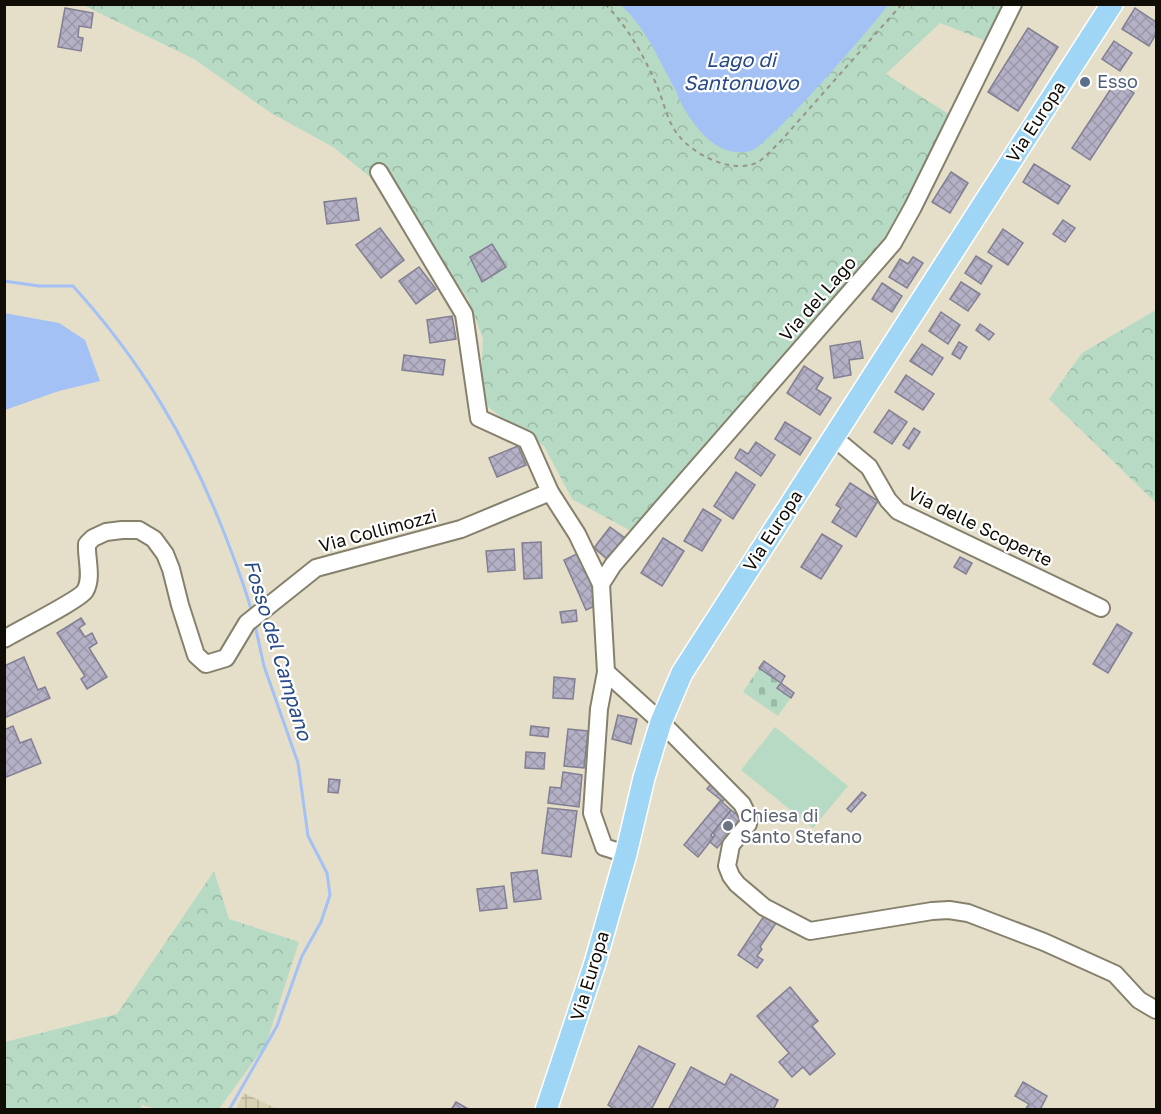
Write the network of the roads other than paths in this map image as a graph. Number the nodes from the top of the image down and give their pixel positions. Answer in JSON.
{"nodes":[{"id":1,"x":1013,"y":4,"type":"edge"},
{"id":2,"x":1112,"y":4,"type":"edge"},
{"id":3,"x":379,"y":172,"type":"dead end"},
{"id":4,"x":833,"y":437,"type":"junction"},
{"id":5,"x":550,"y":492,"type":"junction"},
{"id":6,"x":601,"y":584,"type":"junction"},
{"id":7,"x":1101,"y":608,"type":"dead end"},
{"id":8,"x":4,"y":639,"type":"edge"},
{"id":9,"x":606,"y":672,"type":"junction"},
{"id":10,"x":661,"y":722,"type":"junction"},
{"id":11,"x":626,"y":854,"type":"junction"},
{"id":12,"x":1156,"y":1010,"type":"edge"},
{"id":13,"x":546,"y":1110,"type":"edge"}],
"edges":[{"from":1,"to":6,"type":"street","name":"Via del Lago"},
{"from":2,"to":4,"type":"main road","name":"Via Europa"},
{"from":3,"to":5,"type":"street"},
{"from":4,"to":7,"type":"street","name":"Via delle Scoperte"},
{"from":4,"to":10,"type":"main road","name":"Via Europa"},
{"from":5,"to":6,"type":"street"},
{"from":5,"to":8,"type":"street","name":"Via Collimozzi"},
{"from":6,"to":9,"type":"street"},
{"from":9,"to":10,"type":"street"},
{"from":9,"to":11,"type":"street"},
{"from":10,"to":11,"type":"main road","name":"Via Europa"},
{"from":10,"to":12,"type":"street"},
{"from":11,"to":13,"type":"main road","name":"Via Europa"}]}
